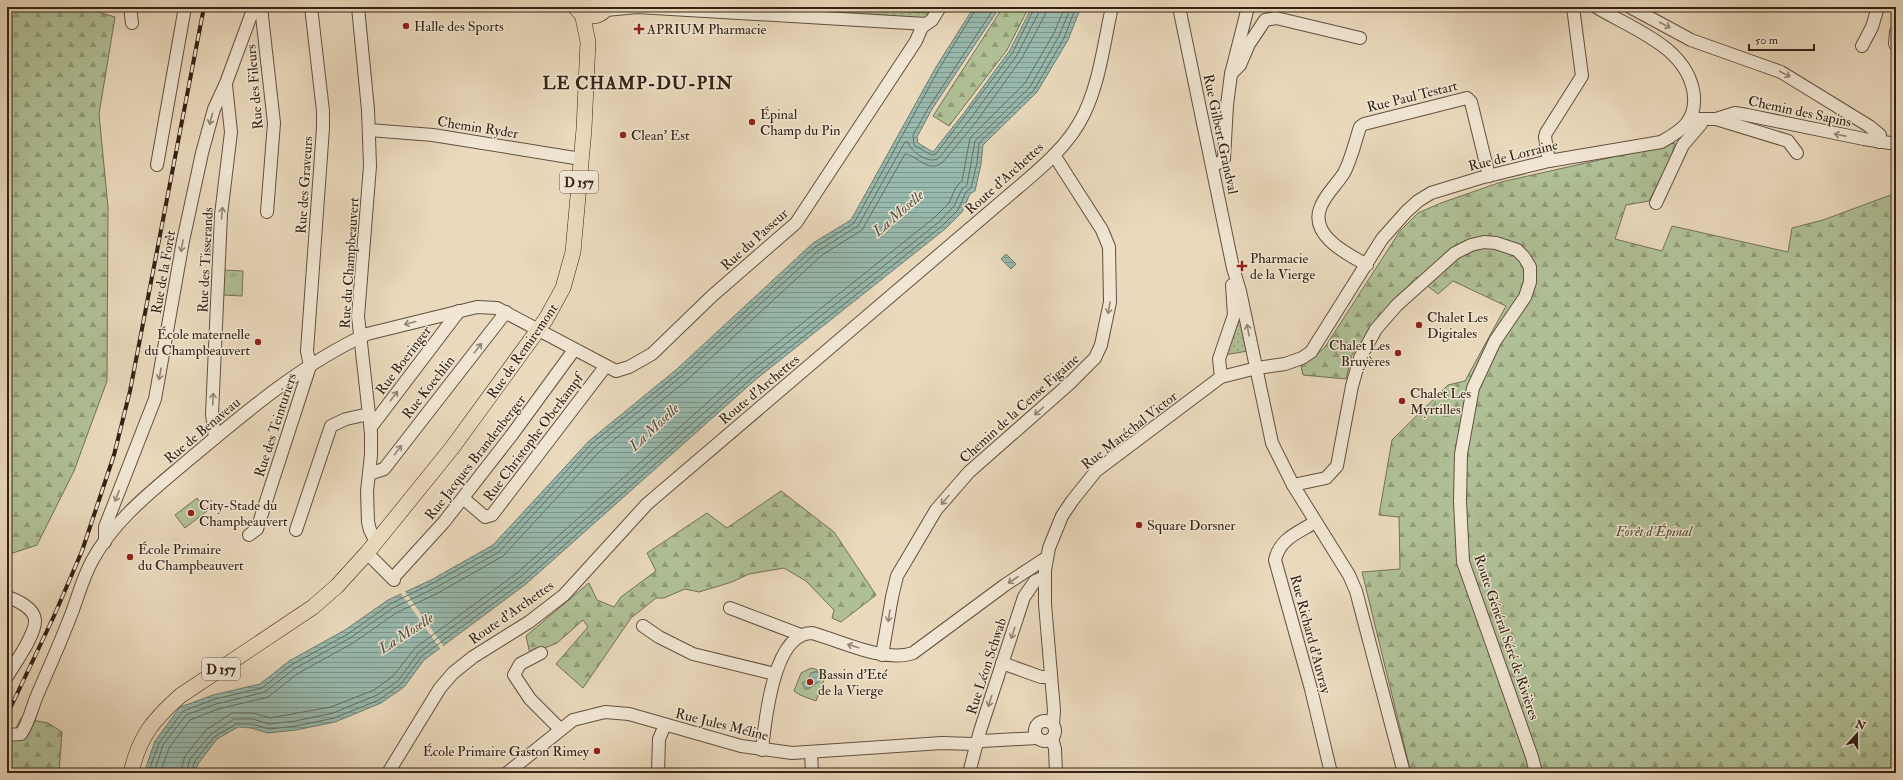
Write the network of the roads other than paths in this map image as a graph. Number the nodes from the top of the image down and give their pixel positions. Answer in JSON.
{"nodes":[{"id":1,"x":130,"y":7,"type":"edge"},
{"id":2,"x":185,"y":7,"type":"edge"},
{"id":3,"x":254,"y":7,"type":"edge"},
{"id":4,"x":261,"y":7,"type":"edge"},
{"id":5,"x":311,"y":7,"type":"edge"},
{"id":6,"x":358,"y":7,"type":"edge"},
{"id":7,"x":637,"y":7,"type":"edge"},
{"id":8,"x":940,"y":7,"type":"edge"},
{"id":9,"x":1112,"y":7,"type":"edge"},
{"id":10,"x":1179,"y":7,"type":"edge"},
{"id":11,"x":1248,"y":7,"type":"edge"},
{"id":12,"x":1573,"y":7,"type":"edge"},
{"id":13,"x":1596,"y":7,"type":"edge"},
{"id":14,"x":1630,"y":7,"type":"edge"},
{"id":15,"x":1878,"y":7,"type":"edge"},
{"id":16,"x":667,"y":8,"type":"edge"},
{"id":17,"x":579,"y":10,"type":"edge"},
{"id":18,"x":603,"y":11,"type":"edge"},
{"id":19,"x":132,"y":23,"type":"dead end"},
{"id":20,"x":926,"y":24,"type":"junction"},
{"id":21,"x":1360,"y":38,"type":"dead end"},
{"id":22,"x":588,"y":42,"type":"junction"},
{"id":23,"x":1862,"y":46,"type":"dead end"},
{"id":24,"x":1231,"y":74,"type":"junction"},
{"id":25,"x":226,"y":83,"type":"junction"},
{"id":26,"x":1697,"y":117,"type":"junction"},
{"id":27,"x":1716,"y":119,"type":"junction"},
{"id":28,"x":369,"y":130,"type":"junction"},
{"id":29,"x":1879,"y":142,"type":"junction"},
{"id":30,"x":1896,"y":144,"type":"edge"},
{"id":31,"x":1797,"y":153,"type":"dead end"},
{"id":32,"x":1054,"y":155,"type":"junction"},
{"id":33,"x":581,"y":159,"type":"junction"},
{"id":34,"x":1549,"y":161,"type":"junction"},
{"id":35,"x":1213,"y":165,"type":"junction"},
{"id":36,"x":157,"y":166,"type":"dead end"},
{"id":37,"x":1489,"y":176,"type":"junction"},
{"id":38,"x":1656,"y":203,"type":"dead end"},
{"id":39,"x":268,"y":212,"type":"dead end"},
{"id":40,"x":1367,"y":265,"type":"junction"},
{"id":41,"x":1233,"y":268,"type":"junction"},
{"id":42,"x":459,"y":311,"type":"junction"},
{"id":43,"x":506,"y":312,"type":"junction"},
{"id":44,"x":539,"y":330,"type":"junction"},
{"id":45,"x":359,"y":338,"type":"junction"},
{"id":46,"x":574,"y":350,"type":"junction"},
{"id":47,"x":310,"y":366,"type":"junction"},
{"id":48,"x":605,"y":367,"type":"junction"},
{"id":49,"x":1257,"y":368,"type":"junction"},
{"id":50,"x":1221,"y":377,"type":"junction"},
{"id":51,"x":369,"y":414,"type":"junction"},
{"id":52,"x":371,"y":426,"type":"junction"},
{"id":53,"x":215,"y":438,"type":"junction"},
{"id":54,"x":369,"y":474,"type":"junction"},
{"id":55,"x":1293,"y":485,"type":"junction"},
{"id":56,"x":463,"y":498,"type":"junction"},
{"id":57,"x":1315,"y":522,"type":"junction"},
{"id":58,"x":296,"y":530,"type":"dead end"},
{"id":59,"x":249,"y":535,"type":"dead end"},
{"id":60,"x":105,"y":542,"type":"junction"},
{"id":61,"x":371,"y":548,"type":"junction"},
{"id":62,"x":1046,"y":558,"type":"junction"},
{"id":63,"x":1044,"y":577,"type":"junction"},
{"id":64,"x":7,"y":597,"type":"edge"},
{"id":65,"x":730,"y":608,"type":"dead end"},
{"id":66,"x":643,"y":626,"type":"dead end"},
{"id":67,"x":801,"y":635,"type":"junction"},
{"id":68,"x":541,"y":653,"type":"dead end"},
{"id":69,"x":882,"y":655,"type":"junction"},
{"id":70,"x":1002,"y":664,"type":"junction"},
{"id":71,"x":775,"y":674,"type":"junction"},
{"id":72,"x":7,"y":677,"type":"edge"},
{"id":73,"x":1050,"y":677,"type":"junction"},
{"id":74,"x":665,"y":725,"type":"junction"},
{"id":75,"x":560,"y":729,"type":"junction"},
{"id":76,"x":1044,"y":732,"type":"junction"},
{"id":77,"x":7,"y":735,"type":"edge"},
{"id":78,"x":977,"y":742,"type":"junction"},
{"id":79,"x":762,"y":750,"type":"junction"},
{"id":80,"x":811,"y":752,"type":"junction"},
{"id":81,"x":1056,"y":769,"type":"edge"},
{"id":82,"x":131,"y":773,"type":"edge"},
{"id":83,"x":388,"y":773,"type":"edge"},
{"id":84,"x":507,"y":773,"type":"edge"},
{"id":85,"x":658,"y":773,"type":"edge"},
{"id":86,"x":812,"y":773,"type":"edge"},
{"id":87,"x":969,"y":773,"type":"edge"},
{"id":88,"x":1331,"y":773,"type":"edge"},
{"id":89,"x":1404,"y":773,"type":"edge"},
{"id":90,"x":1536,"y":773,"type":"edge"}],
"edges":[{"from":1,"to":19,"type":"street"},
{"from":2,"to":36,"type":"street"},
{"from":3,"to":25,"type":"street","name":"Rue de la Forêt"},
{"from":4,"to":39,"type":"street","name":"Rue des Fileurs"},
{"from":5,"to":47,"type":"street","name":"Rue des Graveurs"},
{"from":6,"to":28,"type":"street","name":"Rue du Champbeauvert"},
{"from":7,"to":16,"type":"street"},
{"from":7,"to":18,"type":"street"},
{"from":8,"to":20,"type":"street","name":"Rue du Passeur"},
{"from":9,"to":32,"type":"street","name":"Route d'Archettes"},
{"from":10,"to":35,"type":"street","name":"Rue Gilbert Grandval"},
{"from":11,"to":24,"type":"street"},
{"from":12,"to":34,"type":"street"},
{"from":13,"to":26,"type":"street"},
{"from":14,"to":29,"type":"street","name":"Chemin des Sapins","one_way":true},
{"from":15,"to":23,"type":"street"},
{"from":16,"to":20,"type":"street"},
{"from":17,"to":18,"type":"main road"},
{"from":17,"to":22,"type":"main road","name":"Rue de Remiremont","number":"D 157"},
{"from":18,"to":22,"type":"main road","name":"Rue de Remiremont","number":"D 157"},
{"from":20,"to":48,"type":"street","name":"Rue du Passeur"},
{"from":21,"to":24,"type":"street"},
{"from":22,"to":33,"type":"main road","name":"Rue de Remiremont","number":"D 157"},
{"from":24,"to":35,"type":"street"},
{"from":53,"to":25,"type":"street","name":"Rue des Tisserands","one_way":true},
{"from":25,"to":60,"type":"street","name":"Rue de la Forêt","one_way":true},
{"from":26,"to":27,"type":"street","name":"Chemin des Sapins"},
{"from":26,"to":34,"type":"street","name":"Rue de Lorraine"},
{"from":26,"to":38,"type":"street"},
{"from":29,"to":27,"type":"street","name":"Chemin des Sapins","one_way":true},
{"from":27,"to":31,"type":"street","name":"Chemin des Sapins"},
{"from":28,"to":33,"type":"street","name":"Chemin Ryder"},
{"from":28,"to":45,"type":"street","name":"Rue du Champbeauvert"},
{"from":29,"to":30,"type":"street","name":"Chemin des Sapins"},
{"from":32,"to":69,"type":"street","name":"Chemin de la Cense Figaine","one_way":true},
{"from":32,"to":83,"type":"street","name":"Route d'Archettes"},
{"from":33,"to":44,"type":"main road","name":"Rue de Remiremont","number":"D 157"},
{"from":34,"to":37,"type":"street","name":"Rue de Lorraine"},
{"from":35,"to":41,"type":"street","name":"Rue Gilbert Grandval"},
{"from":37,"to":40,"type":"street","name":"Rue de Lorraine"},
{"from":37,"to":40,"type":"street","name":"Rue Paul Testart"},
{"from":40,"to":49,"type":"street","name":"Rue de Lorraine"},
{"from":49,"to":41,"type":"street","name":"Rue Gilbert Grandval","one_way":true},
{"from":41,"to":50,"type":"street","name":"Rue Gilbert Grandval"},
{"from":42,"to":43,"type":"street","name":"Rue de Benaveau"},
{"from":42,"to":45,"type":"street","name":"Rue de Benaveau","one_way":true},
{"from":52,"to":42,"type":"street","name":"Rue Boeringer","one_way":true},
{"from":43,"to":44,"type":"street","name":"Rue de Benaveau"},
{"from":54,"to":43,"type":"street","name":"Rue Koechlin","one_way":true},
{"from":44,"to":46,"type":"street","name":"Rue du Passeur"},
{"from":44,"to":61,"type":"main road","name":"Rue de Remiremont","number":"D 157"},
{"from":45,"to":47,"type":"street","name":"Rue de Benaveau"},
{"from":45,"to":51,"type":"street","name":"Rue du Champbeauvert"},
{"from":46,"to":48,"type":"street","name":"Rue du Passeur"},
{"from":46,"to":56,"type":"street","name":"Rue Jacques Brandenberger"},
{"from":47,"to":53,"type":"street","name":"Rue de Benaveau"},
{"from":47,"to":59,"type":"street","name":"Rue des Teinturiers"},
{"from":48,"to":56,"type":"street","name":"Rue Christophe Oberkampf"},
{"from":49,"to":50,"type":"street","name":"Rue Maréchal Victor"},
{"from":49,"to":55,"type":"street","name":"Rue Gilbert Grandval"},
{"from":50,"to":62,"type":"street","name":"Rue Maréchal Victor"},
{"from":51,"to":52,"type":"street","name":"Rue du Champbeauvert"},
{"from":51,"to":58,"type":"street"},
{"from":52,"to":54,"type":"street","name":"Rue du Champbeauvert"},
{"from":53,"to":60,"type":"street","name":"Rue de Benaveau"},
{"from":54,"to":61,"type":"street","name":"Rue du Champbeauvert"},
{"from":55,"to":57,"type":"street","name":"Rue Gilbert Grandval"},
{"from":55,"to":90,"type":"street","name":"Route Général Séré de Rivières"},
{"from":56,"to":61,"type":"street","name":"Rue Jacques Brandenberger"},
{"from":57,"to":88,"type":"street","name":"Rue Richard d'Auvray"},
{"from":57,"to":89,"type":"street","name":"Rue Gilbert Grandval"},
{"from":60,"to":77,"type":"street","name":"Rue de Benaveau"},
{"from":61,"to":82,"type":"main road","name":"Rue de Remiremont","number":"D 157"},
{"from":62,"to":63,"type":"street","name":"Rue Maréchal Victor"},
{"from":62,"to":69,"type":"street","one_way":true},
{"from":63,"to":70,"type":"street","name":"Rue Léon Schwab","one_way":true},
{"from":63,"to":73,"type":"street","name":"Rue Maréchal Victor"},
{"from":64,"to":72,"type":"street"},
{"from":65,"to":67,"type":"street"},
{"from":66,"to":71,"type":"street"},
{"from":69,"to":67,"type":"street","one_way":true},
{"from":67,"to":71,"type":"street"},
{"from":68,"to":75,"type":"street"},
{"from":70,"to":73,"type":"street"},
{"from":70,"to":78,"type":"street","name":"Rue Léon Schwab","one_way":true},
{"from":71,"to":79,"type":"street"},
{"from":73,"to":76,"type":"street","name":"Rue Maréchal Victor"},
{"from":74,"to":75,"type":"street","name":"Rue Jules Méline"},
{"from":74,"to":79,"type":"street","name":"Rue Jules Méline"},
{"from":74,"to":85,"type":"street"},
{"from":75,"to":84,"type":"street","name":"Rue Jules Méline"},
{"from":76,"to":78,"type":"street","name":"Rue Jules Méline"},
{"from":76,"to":81,"type":"street"},
{"from":78,"to":80,"type":"street","name":"Rue Jules Méline"},
{"from":78,"to":87,"type":"street","name":"Rue Léon Schwab"},
{"from":79,"to":80,"type":"street","name":"Rue Jules Méline"},
{"from":80,"to":86,"type":"street"}]}
